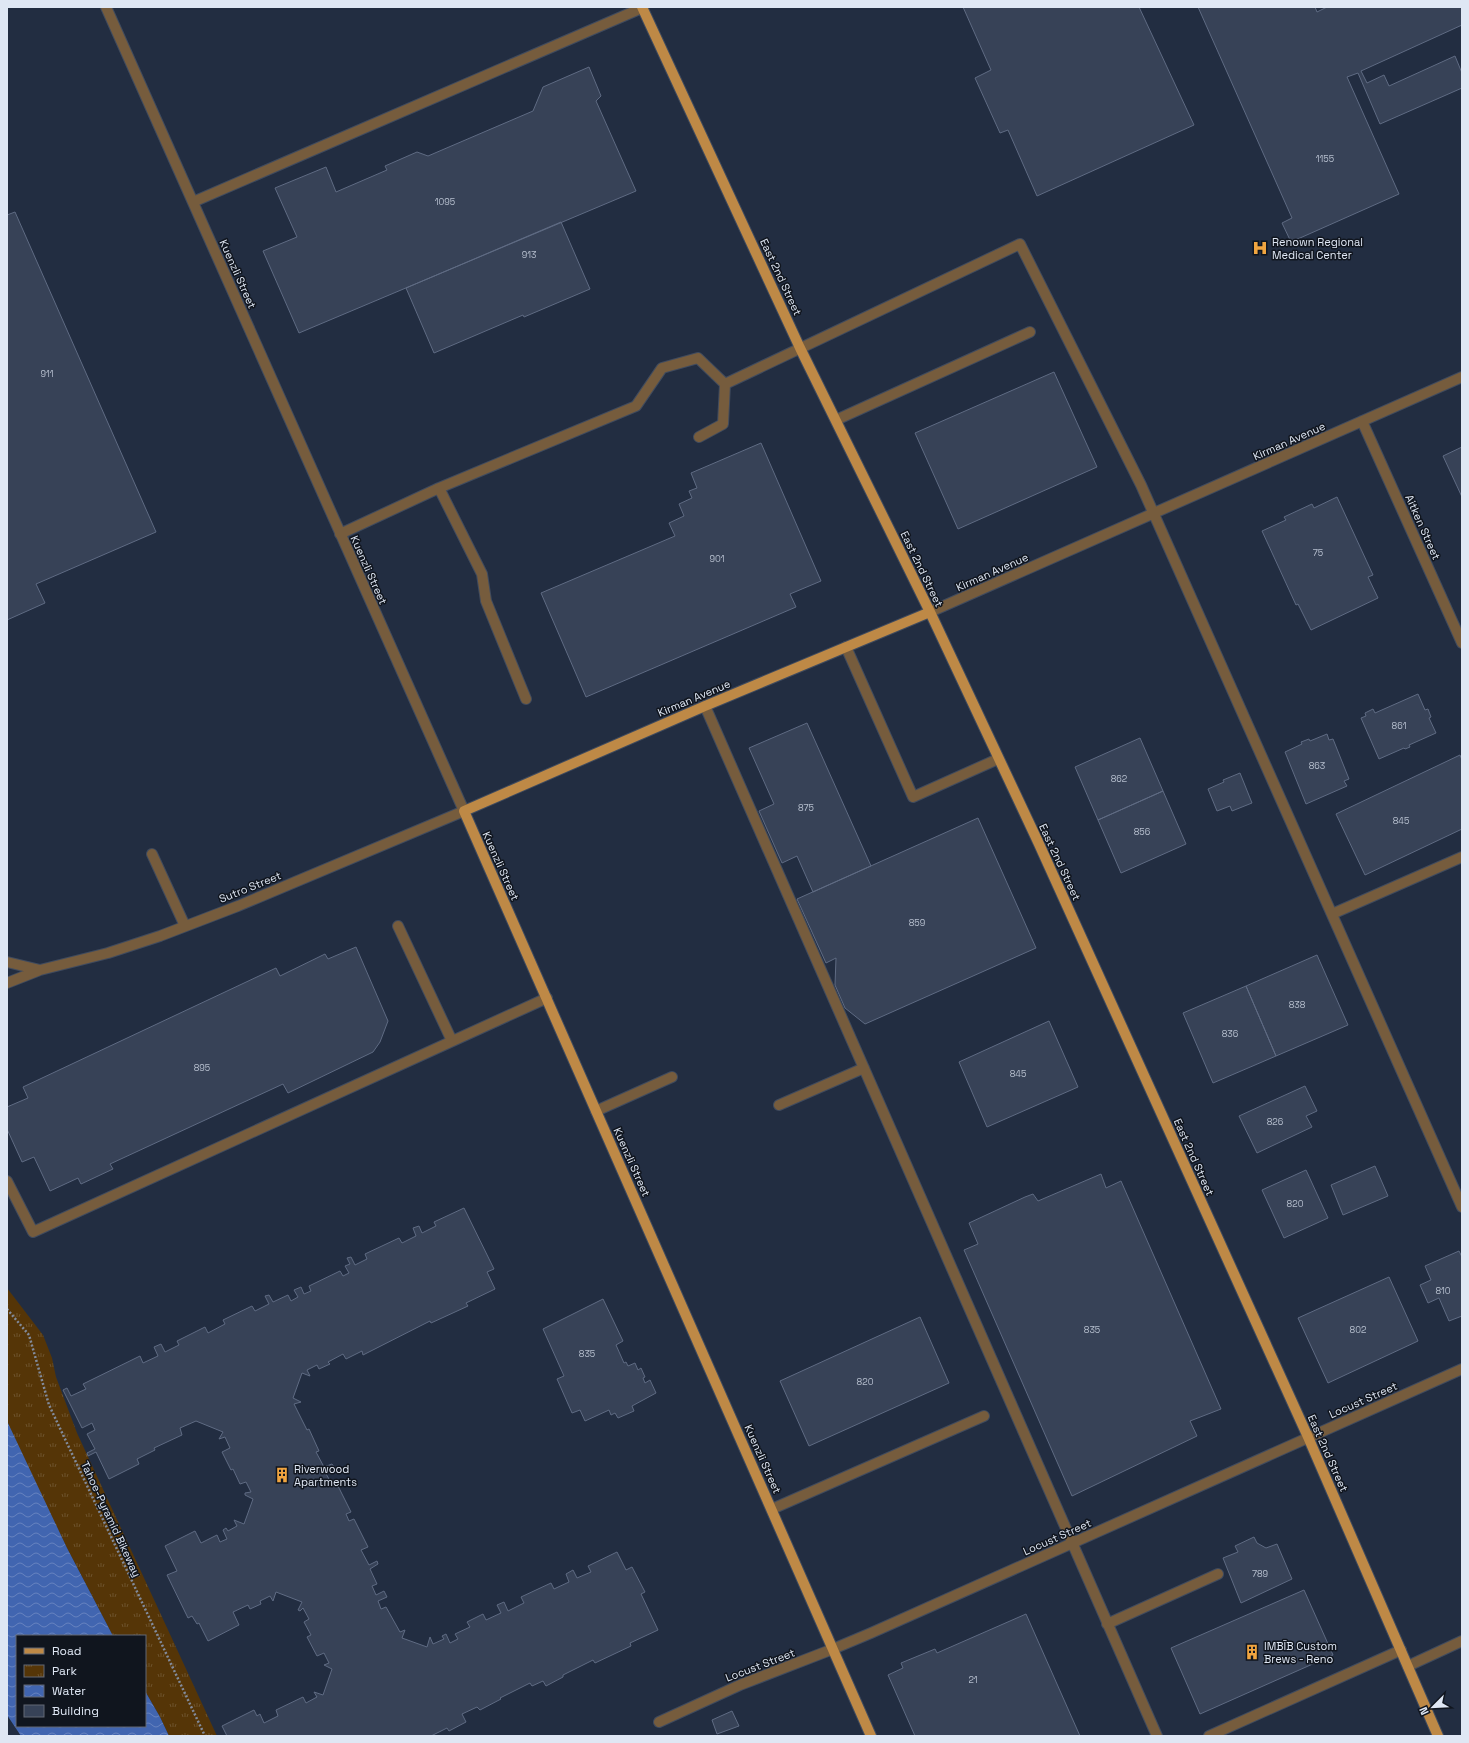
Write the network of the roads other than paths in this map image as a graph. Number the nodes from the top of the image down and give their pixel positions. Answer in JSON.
{"nodes":[{"id":1,"x":106,"y":7,"type":"edge"},
{"id":2,"x":642,"y":8,"type":"edge"},
{"id":3,"x":193,"y":202,"type":"junction"},
{"id":4,"x":1030,"y":332,"type":"dead end"},
{"id":5,"x":800,"y":348,"type":"junction"},
{"id":6,"x":1462,"y":377,"type":"edge"},
{"id":7,"x":725,"y":384,"type":"junction"},
{"id":8,"x":836,"y":420,"type":"junction"},
{"id":9,"x":1362,"y":421,"type":"junction"},
{"id":10,"x":699,"y":437,"type":"dead end"},
{"id":11,"x":439,"y":488,"type":"junction"},
{"id":12,"x":1154,"y":514,"type":"junction"},
{"id":13,"x":340,"y":534,"type":"junction"},
{"id":14,"x":930,"y":612,"type":"junction"},
{"id":15,"x":1462,"y":642,"type":"edge"},
{"id":16,"x":846,"y":647,"type":"junction"},
{"id":17,"x":526,"y":699,"type":"dead end"},
{"id":18,"x":705,"y":706,"type":"junction"},
{"id":19,"x":998,"y":759,"type":"junction"},
{"id":20,"x":464,"y":811,"type":"junction"},
{"id":21,"x":152,"y":854,"type":"dead end"},
{"id":22,"x":1462,"y":857,"type":"edge"},
{"id":23,"x":1332,"y":914,"type":"junction"},
{"id":24,"x":186,"y":926,"type":"junction"},
{"id":25,"x":398,"y":926,"type":"dead end"},
{"id":26,"x":7,"y":962,"type":"edge"},
{"id":27,"x":40,"y":970,"type":"junction"},
{"id":28,"x":7,"y":983,"type":"edge"},
{"id":29,"x":546,"y":998,"type":"junction"},
{"id":30,"x":452,"y":1041,"type":"junction"},
{"id":31,"x":864,"y":1068,"type":"junction"},
{"id":32,"x":672,"y":1077,"type":"dead end"},
{"id":33,"x":779,"y":1105,"type":"dead end"},
{"id":34,"x":596,"y":1111,"type":"junction"},
{"id":35,"x":7,"y":1181,"type":"edge"},
{"id":36,"x":1462,"y":1207,"type":"edge"},
{"id":37,"x":1462,"y":1369,"type":"edge"},
{"id":38,"x":984,"y":1416,"type":"dead end"},
{"id":39,"x":1308,"y":1437,"type":"junction"},
{"id":40,"x":772,"y":1509,"type":"junction"},
{"id":41,"x":1072,"y":1544,"type":"junction"},
{"id":42,"x":1218,"y":1574,"type":"dead end"},
{"id":43,"x":1107,"y":1624,"type":"junction"},
{"id":44,"x":1462,"y":1641,"type":"edge"},
{"id":45,"x":834,"y":1649,"type":"junction"},
{"id":46,"x":1401,"y":1650,"type":"junction"},
{"id":47,"x":1408,"y":1666,"type":"junction"},
{"id":48,"x":659,"y":1722,"type":"dead end"},
{"id":49,"x":871,"y":1736,"type":"edge"},
{"id":50,"x":1157,"y":1736,"type":"edge"},
{"id":51,"x":1209,"y":1736,"type":"edge"},
{"id":52,"x":1438,"y":1736,"type":"edge"}],
"edges":[{"from":1,"to":3,"type":"street","name":"Kuenzli Street"},
{"from":2,"to":3,"type":"street"},
{"from":2,"to":5,"type":"main road","name":"East 2nd Street"},
{"from":3,"to":13,"type":"street","name":"Kuenzli Street"},
{"from":4,"to":8,"type":"street"},
{"from":5,"to":7,"type":"street"},
{"from":5,"to":8,"type":"main road","name":"East 2nd Street"},
{"from":5,"to":12,"type":"street"},
{"from":6,"to":9,"type":"street","name":"Kirman Avenue"},
{"from":7,"to":10,"type":"street"},
{"from":7,"to":11,"type":"street"},
{"from":8,"to":14,"type":"main road","name":"East 2nd Street"},
{"from":9,"to":12,"type":"street","name":"Kirman Avenue"},
{"from":9,"to":15,"type":"street","name":"Aitken Street"},
{"from":11,"to":13,"type":"street"},
{"from":11,"to":17,"type":"street"},
{"from":12,"to":14,"type":"street","name":"Kirman Avenue"},
{"from":12,"to":23,"type":"street"},
{"from":13,"to":20,"type":"street","name":"Kuenzli Street"},
{"from":14,"to":16,"type":"main road","name":"Kirman Avenue"},
{"from":14,"to":19,"type":"main road","name":"East 2nd Street"},
{"from":16,"to":18,"type":"main road","name":"Kirman Avenue"},
{"from":16,"to":19,"type":"street"},
{"from":18,"to":20,"type":"main road","name":"Kirman Avenue"},
{"from":18,"to":31,"type":"street"},
{"from":19,"to":39,"type":"main road","name":"East 2nd Street"},
{"from":20,"to":24,"type":"street","name":"Sutro Street"},
{"from":20,"to":29,"type":"main road","name":"Kuenzli Street"},
{"from":21,"to":24,"type":"street"},
{"from":22,"to":23,"type":"street"},
{"from":23,"to":36,"type":"street"},
{"from":24,"to":27,"type":"street","name":"Sutro Street"},
{"from":25,"to":30,"type":"street"},
{"from":26,"to":27,"type":"street","name":"Sutro Street"},
{"from":27,"to":28,"type":"street","name":"Sutro Street"},
{"from":29,"to":30,"type":"street"},
{"from":29,"to":34,"type":"main road","name":"Kuenzli Street"},
{"from":30,"to":35,"type":"street"},
{"from":31,"to":33,"type":"street"},
{"from":31,"to":41,"type":"street"},
{"from":32,"to":34,"type":"street"},
{"from":34,"to":40,"type":"main road","name":"Kuenzli Street"},
{"from":37,"to":39,"type":"street","name":"Locust Street"},
{"from":38,"to":40,"type":"street"},
{"from":39,"to":41,"type":"street","name":"Locust Street"},
{"from":39,"to":46,"type":"main road","name":"East 2nd Street"},
{"from":40,"to":45,"type":"main road","name":"Kuenzli Street"},
{"from":41,"to":43,"type":"street"},
{"from":41,"to":45,"type":"street","name":"Locust Street"},
{"from":42,"to":43,"type":"street"},
{"from":43,"to":50,"type":"street"},
{"from":44,"to":47,"type":"street"},
{"from":45,"to":48,"type":"street","name":"Locust Street"},
{"from":45,"to":49,"type":"main road","name":"Kuenzli Street"},
{"from":46,"to":47,"type":"main road","name":"East 2nd Street"},
{"from":46,"to":51,"type":"street"},
{"from":47,"to":52,"type":"main road","name":"East 2nd Street"}]}
